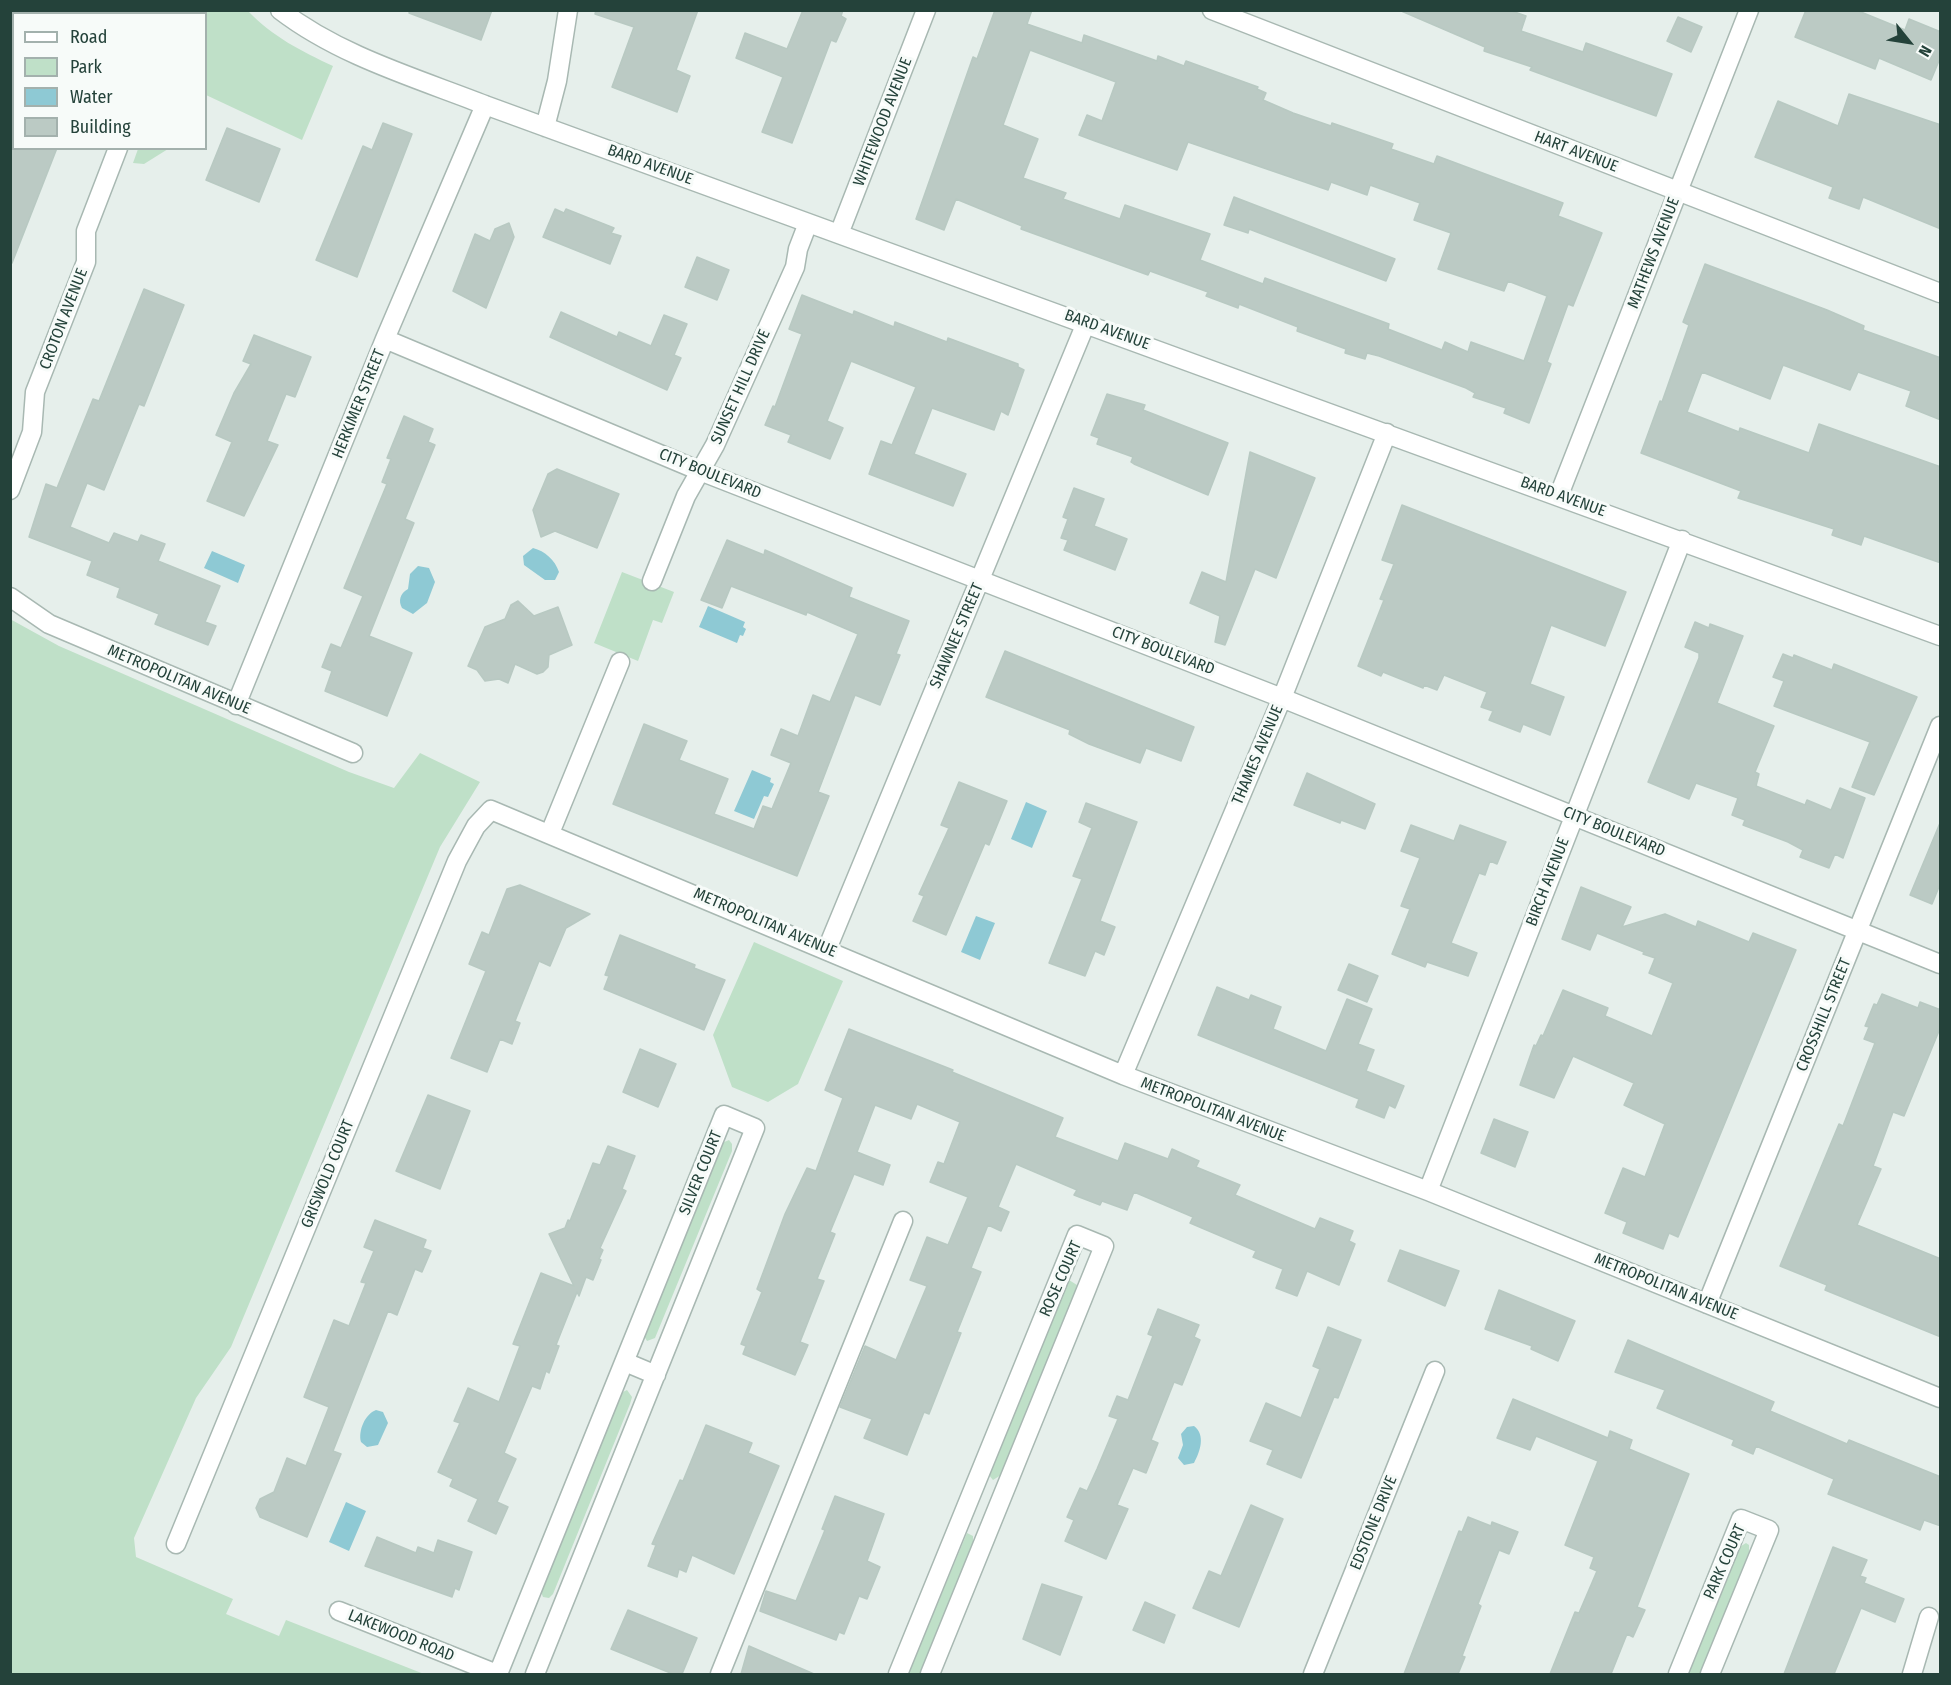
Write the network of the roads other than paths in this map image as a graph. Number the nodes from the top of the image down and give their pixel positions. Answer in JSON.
{"nodes":[{"id":1,"x":279,"y":10,"type":"edge"},
{"id":2,"x":568,"y":10,"type":"edge"},
{"id":3,"x":926,"y":10,"type":"edge"},
{"id":4,"x":1212,"y":10,"type":"edge"},
{"id":5,"x":1749,"y":10,"type":"edge"},
{"id":6,"x":486,"y":105,"type":"junction"},
{"id":7,"x":545,"y":127,"type":"junction"},
{"id":8,"x":117,"y":150,"type":"edge"},
{"id":9,"x":1678,"y":191,"type":"junction"},
{"id":10,"x":808,"y":223,"type":"junction"},
{"id":11,"x":839,"y":234,"type":"junction"},
{"id":12,"x":1941,"y":293,"type":"edge"},
{"id":13,"x":1086,"y":323,"type":"junction"},
{"id":14,"x":385,"y":339,"type":"junction"},
{"id":15,"x":1387,"y":433,"type":"junction"},
{"id":16,"x":700,"y":471,"type":"junction"},
{"id":17,"x":10,"y":490,"type":"edge"},
{"id":18,"x":1559,"y":495,"type":"junction"},
{"id":19,"x":1682,"y":540,"type":"junction"},
{"id":20,"x":981,"y":580,"type":"junction"},
{"id":21,"x":652,"y":581,"type":"dead end"},
{"id":22,"x":10,"y":597,"type":"edge"},
{"id":23,"x":1941,"y":636,"type":"edge"},
{"id":24,"x":620,"y":663,"type":"dead end"},
{"id":25,"x":1282,"y":698,"type":"junction"},
{"id":26,"x":236,"y":705,"type":"junction"},
{"id":27,"x":1941,"y":726,"type":"edge"},
{"id":28,"x":353,"y":753,"type":"dead end"},
{"id":29,"x":491,"y":810,"type":"joint"},
{"id":30,"x":1574,"y":816,"type":"junction"},
{"id":31,"x":550,"y":833,"type":"junction"},
{"id":32,"x":1858,"y":932,"type":"junction"},
{"id":33,"x":827,"y":949,"type":"junction"},
{"id":34,"x":1941,"y":964,"type":"edge"},
{"id":35,"x":1123,"y":1075,"type":"junction"},
{"id":36,"x":1428,"y":1191,"type":"junction"},
{"id":37,"x":903,"y":1221,"type":"dead end"},
{"id":38,"x":1707,"y":1304,"type":"junction"},
{"id":39,"x":625,"y":1362,"type":"junction"},
{"id":40,"x":1435,"y":1371,"type":"dead end"},
{"id":41,"x":656,"y":1375,"type":"junction"},
{"id":42,"x":1941,"y":1398,"type":"edge"},
{"id":43,"x":968,"y":1504,"type":"junction"},
{"id":44,"x":995,"y":1514,"type":"junction"},
{"id":45,"x":176,"y":1544,"type":"dead end"},
{"id":46,"x":339,"y":1611,"type":"dead end"},
{"id":47,"x":1929,"y":1617,"type":"dead end"},
{"id":48,"x":497,"y":1674,"type":"edge"},
{"id":49,"x":535,"y":1674,"type":"edge"},
{"id":50,"x":720,"y":1674,"type":"edge"},
{"id":51,"x":898,"y":1674,"type":"edge"},
{"id":52,"x":930,"y":1674,"type":"edge"},
{"id":53,"x":1313,"y":1674,"type":"edge"},
{"id":54,"x":1678,"y":1674,"type":"edge"},
{"id":55,"x":1710,"y":1674,"type":"edge"},
{"id":56,"x":1912,"y":1674,"type":"edge"}],
"edges":[{"from":1,"to":6,"type":"street","name":"BARD AVENUE"},
{"from":2,"to":7,"type":"street"},
{"from":3,"to":11,"type":"street","name":"WHITEWOOD AVENUE"},
{"from":4,"to":9,"type":"street","name":"HART AVENUE"},
{"from":5,"to":9,"type":"street","name":"MATHEWS AVENUE"},
{"from":6,"to":7,"type":"street","name":"BARD AVENUE"},
{"from":6,"to":14,"type":"street","name":"HERKIMER STREET"},
{"from":7,"to":10,"type":"street","name":"BARD AVENUE"},
{"from":8,"to":17,"type":"street","name":"CROTON AVENUE"},
{"from":9,"to":12,"type":"street","name":"HART AVENUE"},
{"from":9,"to":18,"type":"street","name":"MATHEWS AVENUE"},
{"from":10,"to":11,"type":"street","name":"BARD AVENUE"},
{"from":10,"to":16,"type":"street","name":"SUNSET HILL DRIVE"},
{"from":11,"to":13,"type":"street","name":"BARD AVENUE"},
{"from":13,"to":15,"type":"street","name":"BARD AVENUE"},
{"from":13,"to":20,"type":"street","name":"SHAWNEE STREET"},
{"from":14,"to":16,"type":"street","name":"CITY BOULEVARD"},
{"from":14,"to":26,"type":"street","name":"HERKIMER STREET"},
{"from":15,"to":18,"type":"street","name":"BARD AVENUE"},
{"from":15,"to":25,"type":"street","name":"THAMES AVENUE"},
{"from":16,"to":20,"type":"street","name":"CITY BOULEVARD"},
{"from":16,"to":21,"type":"street","name":"SUNSET HILL DRIVE"},
{"from":18,"to":19,"type":"street","name":"BARD AVENUE"},
{"from":19,"to":23,"type":"street","name":"BARD AVENUE"},
{"from":19,"to":30,"type":"street","name":"BIRCH AVENUE"},
{"from":20,"to":25,"type":"street","name":"CITY BOULEVARD"},
{"from":20,"to":33,"type":"street","name":"SHAWNEE STREET"},
{"from":22,"to":26,"type":"street","name":"METROPOLITAN AVENUE"},
{"from":24,"to":31,"type":"street"},
{"from":25,"to":30,"type":"street","name":"CITY BOULEVARD"},
{"from":25,"to":35,"type":"street","name":"THAMES AVENUE"},
{"from":26,"to":28,"type":"street","name":"METROPOLITAN AVENUE"},
{"from":27,"to":32,"type":"street","name":"CROSSHILL STREET"},
{"from":29,"to":31,"type":"street","name":"METROPOLITAN AVENUE"},
{"from":29,"to":45,"type":"street","name":"GRISWOLD COURT"},
{"from":30,"to":32,"type":"street","name":"CITY BOULEVARD"},
{"from":30,"to":36,"type":"street","name":"BIRCH AVENUE"},
{"from":31,"to":33,"type":"street","name":"METROPOLITAN AVENUE"},
{"from":32,"to":34,"type":"street","name":"CITY BOULEVARD"},
{"from":32,"to":38,"type":"street","name":"CROSSHILL STREET"},
{"from":33,"to":35,"type":"street","name":"METROPOLITAN AVENUE"},
{"from":35,"to":36,"type":"street","name":"METROPOLITAN AVENUE"},
{"from":36,"to":38,"type":"street","name":"METROPOLITAN AVENUE"},
{"from":37,"to":50,"type":"street"},
{"from":38,"to":42,"type":"street","name":"METROPOLITAN AVENUE"},
{"from":39,"to":41,"type":"street"},
{"from":39,"to":41,"type":"street","name":"SILVER COURT"},
{"from":39,"to":48,"type":"street","name":"SILVER COURT"},
{"from":40,"to":53,"type":"street","name":"EDSTONE DRIVE"},
{"from":41,"to":49,"type":"street","name":"SILVER COURT"},
{"from":43,"to":44,"type":"street"},
{"from":43,"to":44,"type":"street","name":"ROSE COURT"},
{"from":43,"to":51,"type":"street","name":"ROSE COURT"},
{"from":44,"to":52,"type":"street","name":"ROSE COURT"},
{"from":46,"to":48,"type":"street","name":"LAKEWOOD ROAD"},
{"from":47,"to":56,"type":"street"},
{"from":54,"to":55,"type":"street","name":"PARK COURT"}]}
